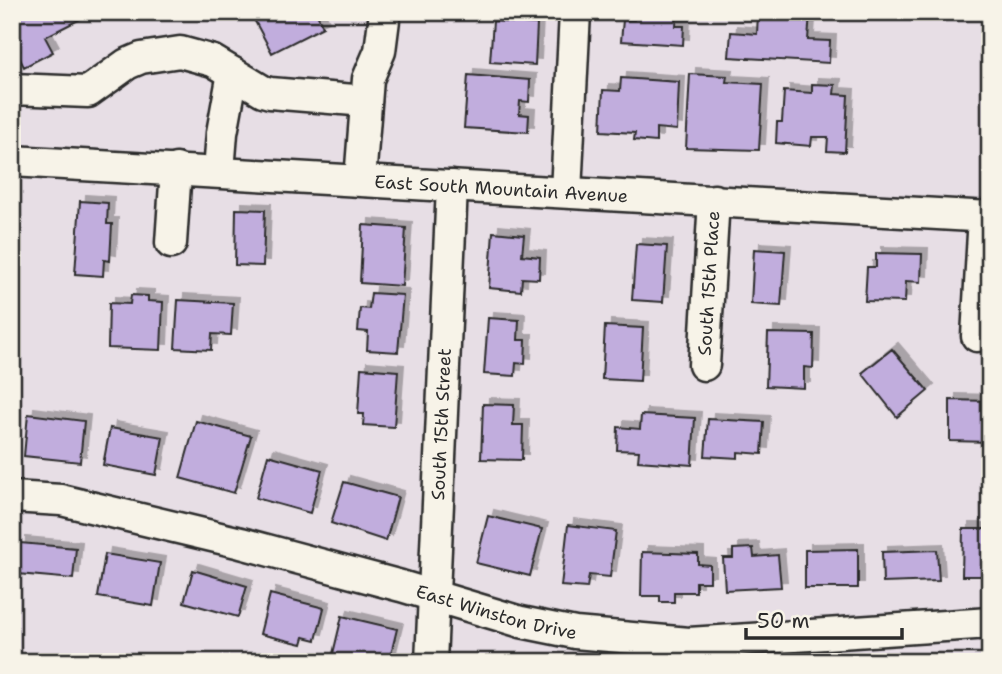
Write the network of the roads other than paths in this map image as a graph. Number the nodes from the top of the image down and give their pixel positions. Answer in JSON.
{"nodes":[{"id":1,"x":385,"y":12,"type":"edge"},
{"id":2,"x":575,"y":12,"type":"edge"},
{"id":3,"x":233,"y":73,"type":"junction"},
{"id":4,"x":12,"y":89,"type":"edge"},
{"id":5,"x":366,"y":101,"type":"junction"},
{"id":6,"x":12,"y":161,"type":"edge"},
{"id":7,"x":176,"y":169,"type":"junction"},
{"id":8,"x":219,"y":171,"type":"junction"},
{"id":9,"x":360,"y":180,"type":"junction"},
{"id":10,"x":452,"y":186,"type":"junction"},
{"id":11,"x":566,"y":192,"type":"junction"},
{"id":12,"x":713,"y":200,"type":"junction"},
{"id":13,"x":987,"y":216,"type":"edge"},
{"id":14,"x":171,"y":243,"type":"dead end"},
{"id":15,"x":977,"y":336,"type":"dead end"},
{"id":16,"x":704,"y":365,"type":"dead end"},
{"id":17,"x":12,"y":497,"type":"edge"},
{"id":18,"x":432,"y":596,"type":"junction"},
{"id":19,"x":990,"y":623,"type":"edge"},
{"id":20,"x":431,"y":662,"type":"edge"}],
"edges":[{"from":1,"to":5,"type":"street"},
{"from":2,"to":11,"type":"street"},
{"from":3,"to":4,"type":"street"},
{"from":3,"to":5,"type":"street"},
{"from":3,"to":8,"type":"street"},
{"from":5,"to":9,"type":"street"},
{"from":6,"to":7,"type":"street","name":"East South Mountain Avenue"},
{"from":7,"to":8,"type":"street","name":"East South Mountain Avenue"},
{"from":7,"to":14,"type":"street"},
{"from":8,"to":9,"type":"street","name":"East South Mountain Avenue"},
{"from":9,"to":10,"type":"street","name":"East South Mountain Avenue"},
{"from":10,"to":11,"type":"street","name":"East South Mountain Avenue"},
{"from":10,"to":18,"type":"street","name":"South 15th Street"},
{"from":11,"to":12,"type":"street","name":"East South Mountain Avenue"},
{"from":12,"to":13,"type":"street","name":"East South Mountain Avenue"},
{"from":12,"to":16,"type":"street","name":"South 15th Place"},
{"from":13,"to":15,"type":"street"},
{"from":17,"to":18,"type":"street","name":"East Winston Drive"},
{"from":18,"to":19,"type":"street","name":"East Winston Drive"},
{"from":18,"to":20,"type":"street","name":"South 15th Street"}]}
